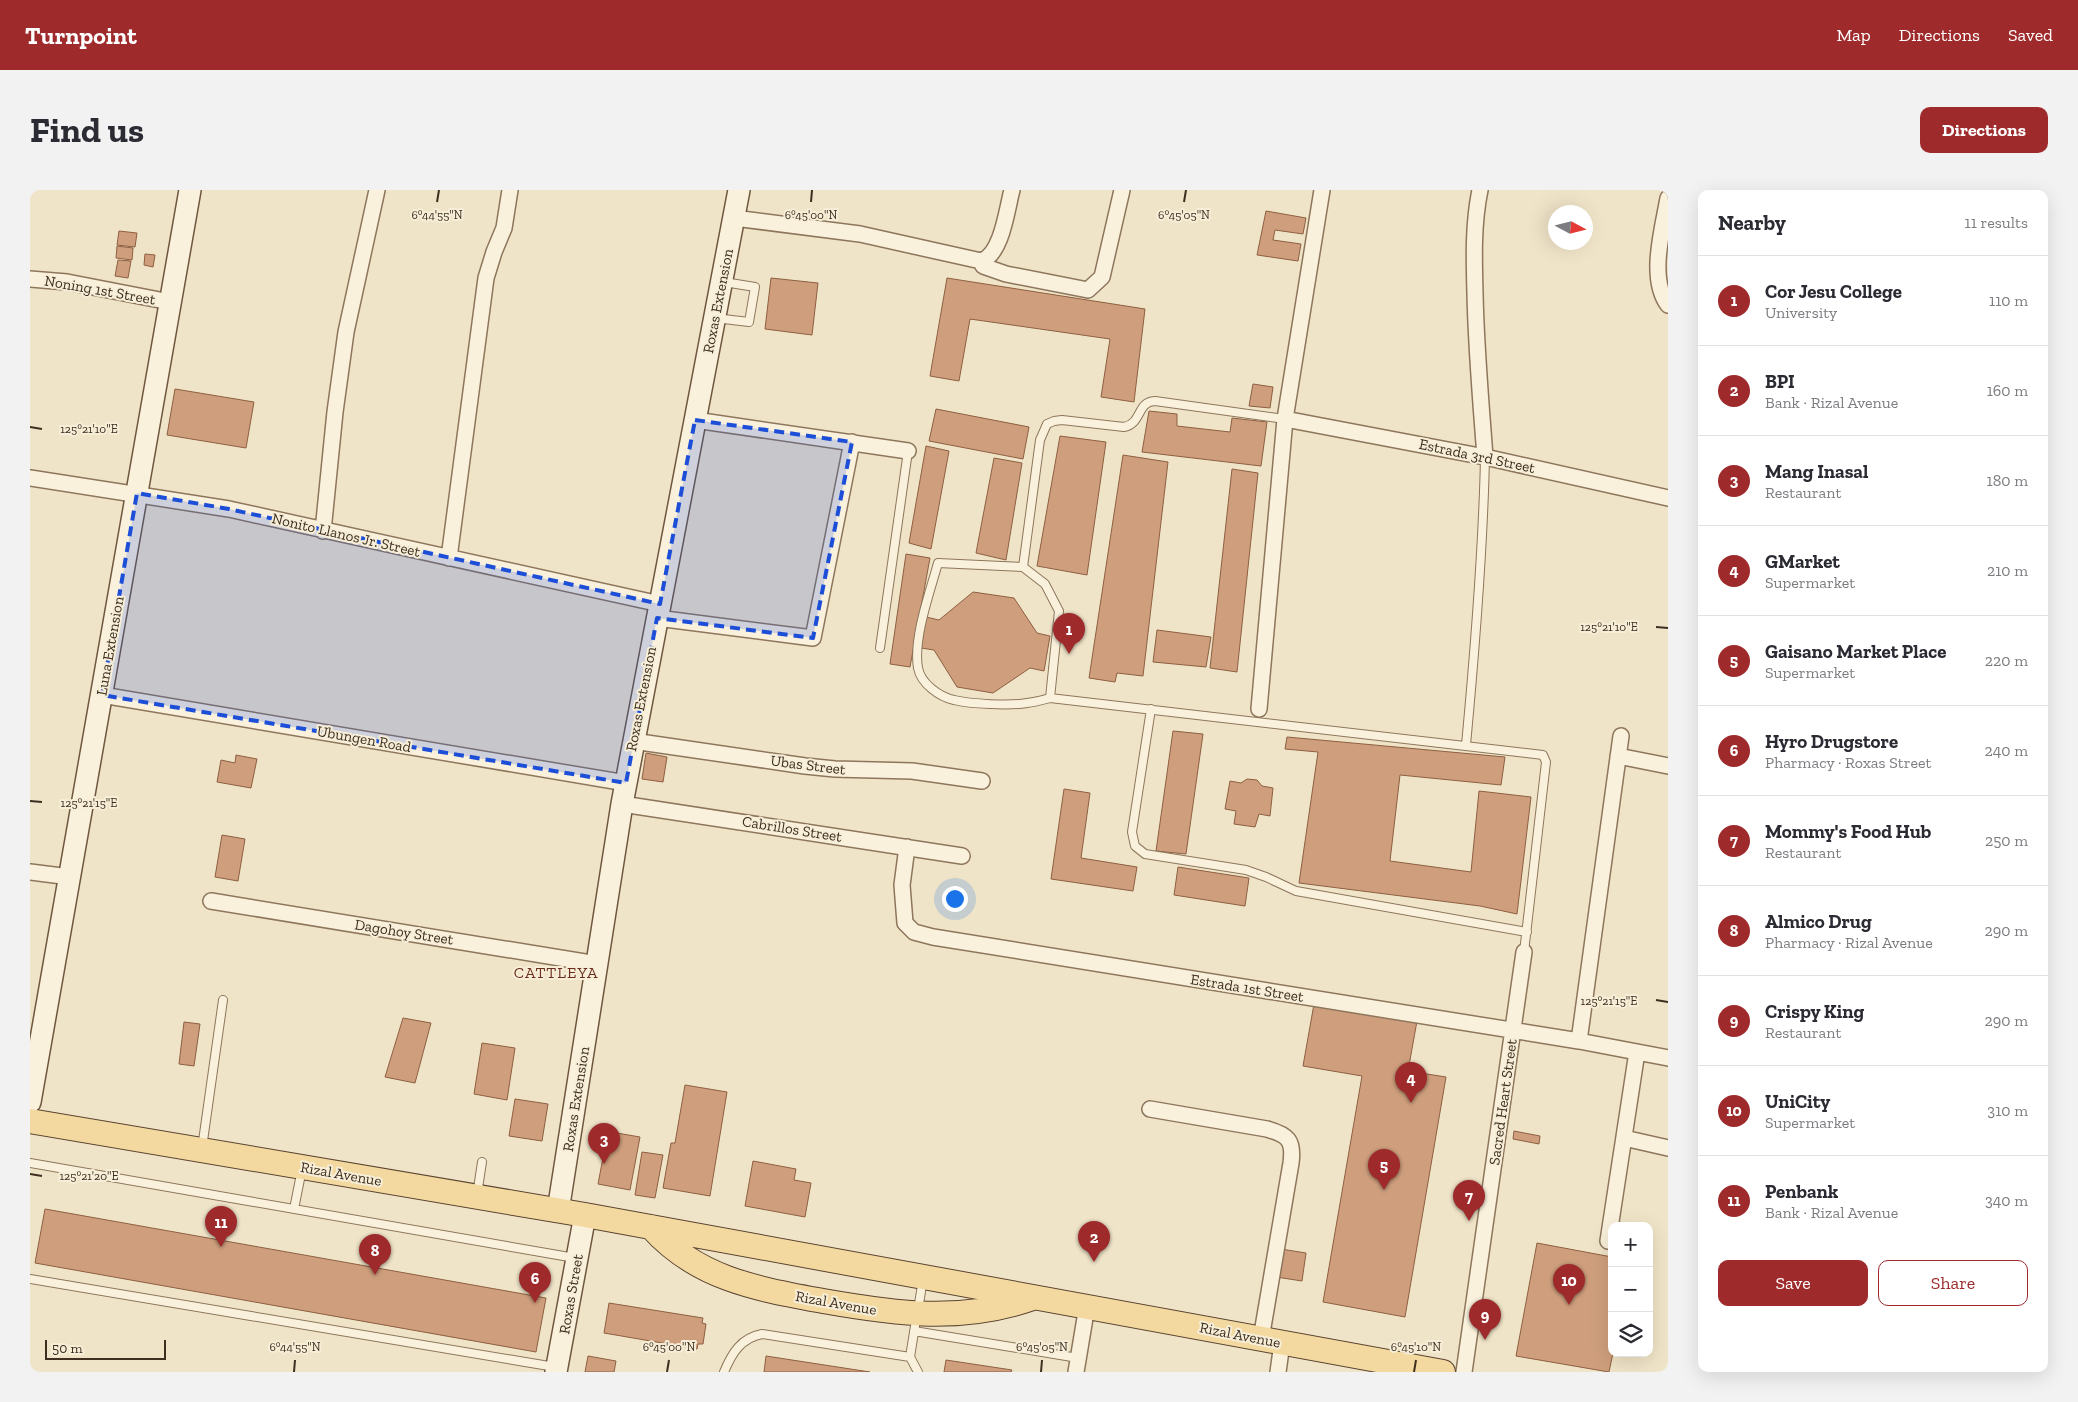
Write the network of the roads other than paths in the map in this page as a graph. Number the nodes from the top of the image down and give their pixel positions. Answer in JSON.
{"nodes":[{"id":1,"x":190,"y":190,"type":"edge"},
{"id":2,"x":377,"y":190,"type":"edge"},
{"id":3,"x":510,"y":190,"type":"edge"},
{"id":4,"x":739,"y":190,"type":"edge"},
{"id":5,"x":1012,"y":190,"type":"edge"},
{"id":6,"x":1122,"y":190,"type":"edge"},
{"id":7,"x":1322,"y":190,"type":"edge"},
{"id":8,"x":1480,"y":190,"type":"edge"},
{"id":9,"x":1668,"y":198,"type":"edge"},
{"id":10,"x":734,"y":218,"type":"junction"},
{"id":11,"x":981,"y":261,"type":"junction"},
{"id":12,"x":30,"y":279,"type":"edge"},
{"id":13,"x":722,"y":282,"type":"junction"},
{"id":14,"x":170,"y":302,"type":"junction"},
{"id":15,"x":1668,"y":305,"type":"edge"},
{"id":16,"x":715,"y":318,"type":"junction"},
{"id":17,"x":1285,"y":419,"type":"junction"},
{"id":18,"x":695,"y":420,"type":"junction"},
{"id":19,"x":852,"y":442,"type":"junction"},
{"id":20,"x":908,"y":451,"type":"joint"},
{"id":21,"x":1485,"y":457,"type":"junction"},
{"id":22,"x":30,"y":478,"type":"edge"},
{"id":23,"x":137,"y":493,"type":"junction"},
{"id":24,"x":1668,"y":498,"type":"edge"},
{"id":25,"x":323,"y":530,"type":"junction"},
{"id":26,"x":449,"y":558,"type":"junction"},
{"id":27,"x":1023,"y":567,"type":"junction"},
{"id":28,"x":658,"y":611,"type":"junction"},
{"id":29,"x":880,"y":648,"type":"dead end"},
{"id":30,"x":102,"y":695,"type":"junction"},
{"id":31,"x":1050,"y":698,"type":"junction"},
{"id":32,"x":1151,"y":709,"type":"junction"},
{"id":33,"x":1259,"y":715,"type":"junction"},
{"id":34,"x":1621,"y":736,"type":"dead end"},
{"id":35,"x":633,"y":741,"type":"junction"},
{"id":36,"x":1466,"y":745,"type":"junction"},
{"id":37,"x":1618,"y":756,"type":"junction"},
{"id":38,"x":1668,"y":766,"type":"edge"},
{"id":39,"x":982,"y":781,"type":"dead end"},
{"id":40,"x":624,"y":794,"type":"junction"},
{"id":41,"x":907,"y":847,"type":"junction"},
{"id":42,"x":962,"y":856,"type":"dead end"},
{"id":43,"x":30,"y":872,"type":"edge"},
{"id":44,"x":70,"y":877,"type":"junction"},
{"id":45,"x":211,"y":901,"type":"dead end"},
{"id":46,"x":1527,"y":932,"type":"junction"},
{"id":47,"x":1524,"y":952,"type":"joint"},
{"id":48,"x":596,"y":964,"type":"junction"},
{"id":49,"x":223,"y":1000,"type":"dead end"},
{"id":50,"x":1513,"y":1031,"type":"junction"},
{"id":51,"x":1579,"y":1041,"type":"junction"},
{"id":52,"x":1637,"y":1052,"type":"junction"},
{"id":53,"x":1668,"y":1058,"type":"edge"},
{"id":54,"x":30,"y":1102,"type":"edge"},
{"id":55,"x":1150,"y":1109,"type":"dead end"},
{"id":56,"x":30,"y":1121,"type":"edge"},
{"id":57,"x":1624,"y":1138,"type":"junction"},
{"id":58,"x":1668,"y":1148,"type":"edge"},
{"id":59,"x":201,"y":1150,"type":"junction"},
{"id":60,"x":30,"y":1162,"type":"edge"},
{"id":61,"x":482,"y":1162,"type":"dead end"},
{"id":62,"x":302,"y":1167,"type":"junction"},
{"id":63,"x":477,"y":1197,"type":"junction"},
{"id":64,"x":294,"y":1209,"type":"junction"},
{"id":65,"x":558,"y":1211,"type":"junction"},
{"id":66,"x":585,"y":1215,"type":"junction"},
{"id":67,"x":1611,"y":1222,"type":"edge"},
{"id":68,"x":651,"y":1227,"type":"junction"},
{"id":69,"x":577,"y":1259,"type":"junction"},
{"id":70,"x":923,"y":1276,"type":"junction"},
{"id":71,"x":30,"y":1279,"type":"edge"},
{"id":72,"x":1037,"y":1297,"type":"junction"},
{"id":73,"x":1087,"y":1306,"type":"junction"},
{"id":74,"x":916,"y":1323,"type":"junction"},
{"id":75,"x":1271,"y":1341,"type":"junction"},
{"id":76,"x":910,"y":1357,"type":"junction"},
{"id":77,"x":1077,"y":1365,"type":"edge"},
{"id":78,"x":557,"y":1370,"type":"edge"},
{"id":79,"x":724,"y":1372,"type":"edge"},
{"id":80,"x":918,"y":1372,"type":"edge"},
{"id":81,"x":1278,"y":1372,"type":"edge"},
{"id":82,"x":1443,"y":1372,"type":"edge"},
{"id":83,"x":1464,"y":1372,"type":"edge"}],
"edges":[{"from":1,"to":14,"type":"street","name":"Luna Extension"},
{"from":2,"to":25,"type":"street"},
{"from":3,"to":26,"type":"street"},
{"from":4,"to":10,"type":"street","name":"Roxas Extension"},
{"from":5,"to":11,"type":"street"},
{"from":6,"to":11,"type":"street"},
{"from":7,"to":17,"type":"street"},
{"from":8,"to":21,"type":"street"},
{"from":9,"to":15,"type":"street"},
{"from":10,"to":11,"type":"street"},
{"from":10,"to":13,"type":"street","name":"Roxas Extension"},
{"from":12,"to":14,"type":"street","name":"Noning 1st Street"},
{"from":13,"to":16,"type":"street","name":"Roxas Extension"},
{"from":13,"to":16,"type":"lane"},
{"from":14,"to":23,"type":"street","name":"Luna Extension"},
{"from":16,"to":18,"type":"street","name":"Roxas Extension"},
{"from":17,"to":21,"type":"street","name":"Estrada 3rd Street"},
{"from":17,"to":27,"type":"lane"},
{"from":17,"to":33,"type":"street"},
{"from":18,"to":19,"type":"street"},
{"from":18,"to":28,"type":"street","name":"Roxas Extension"},
{"from":19,"to":20,"type":"street"},
{"from":19,"to":28,"type":"street","name":"Nonito Llanos Jr. Street"},
{"from":20,"to":29,"type":"lane"},
{"from":21,"to":24,"type":"street","name":"Estrada 3rd Street"},
{"from":21,"to":36,"type":"lane"},
{"from":22,"to":23,"type":"street","name":"Nonito Llanos Jr. Street"},
{"from":23,"to":25,"type":"street","name":"Nonito Llanos Jr. Street"},
{"from":23,"to":30,"type":"street","name":"Luna Extension"},
{"from":25,"to":26,"type":"street","name":"Nonito Llanos Jr. Street"},
{"from":26,"to":28,"type":"street","name":"Nonito Llanos Jr. Street"},
{"from":27,"to":31,"type":"lane"},
{"from":27,"to":31,"type":"lane"},
{"from":28,"to":35,"type":"street","name":"Roxas Extension"},
{"from":30,"to":40,"type":"street","name":"Ubungen Road"},
{"from":30,"to":44,"type":"street","name":"Luna Extension"},
{"from":31,"to":32,"type":"lane"},
{"from":32,"to":33,"type":"lane"},
{"from":32,"to":46,"type":"lane"},
{"from":33,"to":36,"type":"lane"},
{"from":34,"to":37,"type":"street"},
{"from":35,"to":39,"type":"street","name":"Ubas Street"},
{"from":35,"to":40,"type":"street","name":"Roxas Extension"},
{"from":36,"to":46,"type":"lane"},
{"from":37,"to":38,"type":"street"},
{"from":37,"to":51,"type":"street"},
{"from":40,"to":41,"type":"street","name":"Cabrillos Street"},
{"from":40,"to":48,"type":"street","name":"Roxas Extension"},
{"from":41,"to":42,"type":"street","name":"Cabrillos Street"},
{"from":41,"to":50,"type":"street","name":"Estrada 1st Street"},
{"from":43,"to":44,"type":"street"},
{"from":44,"to":54,"type":"street","name":"Luna Extension"},
{"from":45,"to":48,"type":"street","name":"Dagohoy Street"},
{"from":46,"to":47,"type":"lane"},
{"from":47,"to":50,"type":"street","name":"Sacred Heart Street"},
{"from":48,"to":65,"type":"street","name":"Roxas Extension"},
{"from":49,"to":59,"type":"lane"},
{"from":50,"to":51,"type":"street","name":"Estrada 1st Street"},
{"from":50,"to":83,"type":"street","name":"Sacred Heart Street"},
{"from":51,"to":52,"type":"street","name":"Estrada 1st Street"},
{"from":52,"to":53,"type":"street","name":"Estrada 1st Street"},
{"from":52,"to":57,"type":"street"},
{"from":55,"to":75,"type":"street"},
{"from":56,"to":59,"type":"main road","name":"Rizal Avenue"},
{"from":57,"to":58,"type":"street"},
{"from":57,"to":67,"type":"street"},
{"from":59,"to":62,"type":"main road","name":"Rizal Avenue"},
{"from":60,"to":64,"type":"lane"},
{"from":61,"to":63,"type":"lane"},
{"from":62,"to":63,"type":"main road","name":"Rizal Avenue"},
{"from":62,"to":64,"type":"lane"},
{"from":63,"to":65,"type":"main road","name":"Rizal Avenue"},
{"from":64,"to":69,"type":"lane"},
{"from":65,"to":66,"type":"main road","name":"Rizal Avenue"},
{"from":66,"to":68,"type":"main road","name":"Rizal Avenue"},
{"from":66,"to":69,"type":"street","name":"Roxas Street"},
{"from":68,"to":70,"type":"main road","name":"Rizal Avenue"},
{"from":68,"to":74,"type":"main road","name":"Rizal Avenue"},
{"from":69,"to":78,"type":"street","name":"Roxas Street"},
{"from":70,"to":72,"type":"main road","name":"Rizal Avenue"},
{"from":70,"to":74,"type":"lane"},
{"from":71,"to":78,"type":"lane"},
{"from":72,"to":73,"type":"main road","name":"Rizal Avenue"},
{"from":72,"to":74,"type":"main road","name":"Rizal Avenue"},
{"from":73,"to":75,"type":"main road","name":"Rizal Avenue"},
{"from":73,"to":77,"type":"street"},
{"from":74,"to":76,"type":"lane"},
{"from":74,"to":77,"type":"lane"},
{"from":75,"to":81,"type":"street"},
{"from":75,"to":82,"type":"main road","name":"Rizal Avenue"},
{"from":76,"to":79,"type":"lane"},
{"from":76,"to":80,"type":"lane"}]}
